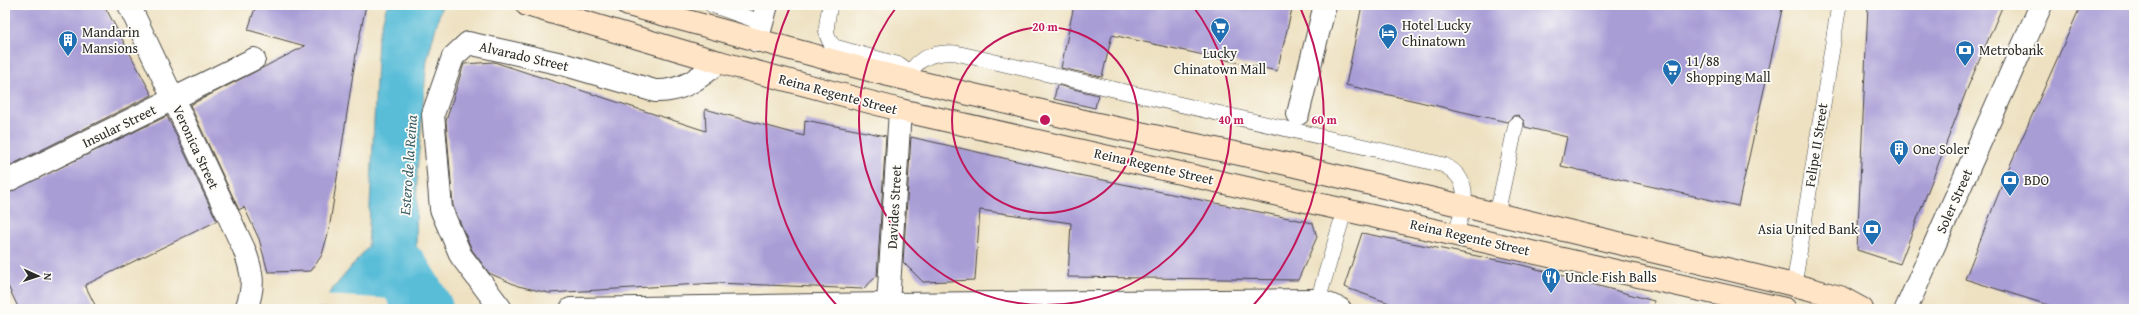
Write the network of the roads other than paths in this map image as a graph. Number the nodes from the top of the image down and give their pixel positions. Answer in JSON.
{"nodes":[{"id":1,"x":129,"y":5,"type":"edge"},
{"id":2,"x":527,"y":5,"type":"edge"},
{"id":3,"x":628,"y":5,"type":"edge"},
{"id":4,"x":712,"y":5,"type":"edge"},
{"id":5,"x":830,"y":5,"type":"edge"},
{"id":6,"x":1325,"y":5,"type":"edge"},
{"id":7,"x":1839,"y":5,"type":"edge"},
{"id":8,"x":2041,"y":5,"type":"edge"},
{"id":9,"x":762,"y":23,"type":"edge"},
{"id":10,"x":254,"y":59,"type":"dead end"},
{"id":11,"x":719,"y":62,"type":"junction"},
{"id":12,"x":909,"y":77,"type":"junction"},
{"id":13,"x":174,"y":100,"type":"junction"},
{"id":14,"x":900,"y":110,"type":"junction"},
{"id":15,"x":1298,"y":114,"type":"dead end"},
{"id":16,"x":1516,"y":124,"type":"dead end"},
{"id":17,"x":5,"y":182,"type":"edge"},
{"id":18,"x":1463,"y":206,"type":"junction"},
{"id":19,"x":1345,"y":209,"type":"junction"},
{"id":20,"x":1497,"y":214,"type":"junction"},
{"id":21,"x":1456,"y":234,"type":"junction"},
{"id":22,"x":1794,"y":285,"type":"junction"},
{"id":23,"x":1318,"y":300,"type":"junction"},
{"id":24,"x":249,"y":301,"type":"edge"},
{"id":25,"x":888,"y":304,"type":"junction"},
{"id":26,"x":1069,"y":306,"type":"edge"},
{"id":27,"x":501,"y":309,"type":"edge"},
{"id":28,"x":571,"y":309,"type":"edge"},
{"id":29,"x":1340,"y":309,"type":"edge"},
{"id":30,"x":1785,"y":309,"type":"edge"},
{"id":31,"x":1862,"y":309,"type":"edge"},
{"id":32,"x":1906,"y":309,"type":"edge"}],
"edges":[{"from":1,"to":13,"type":"street","name":"Veronica Street"},
{"from":2,"to":11,"type":"main road","name":"Reina Regente Street"},
{"from":3,"to":9,"type":"main road","name":"Reina Regente Street"},
{"from":4,"to":9,"type":"lane"},
{"from":5,"to":12,"type":"lane"},
{"from":6,"to":15,"type":"street"},
{"from":7,"to":22,"type":"lane","name":"Felipe II Street"},
{"from":8,"to":32,"type":"street","name":"Soler Street"},
{"from":9,"to":12,"type":"main road","name":"Reina Regente Street"},
{"from":10,"to":13,"type":"street","name":"Insular Street"},
{"from":11,"to":14,"type":"main road","name":"Reina Regente Street"},
{"from":11,"to":27,"type":"street","name":"Alvarado Street"},
{"from":12,"to":18,"type":"main road","name":"Reina Regente Street"},
{"from":12,"to":18,"type":"lane"},
{"from":13,"to":17,"type":"street","name":"Insular Street"},
{"from":13,"to":24,"type":"street","name":"Veronica Street"},
{"from":14,"to":19,"type":"main road","name":"Reina Regente Street"},
{"from":14,"to":25,"type":"street","name":"Davides Street"},
{"from":16,"to":20,"type":"lane"},
{"from":18,"to":20,"type":"main road","name":"Reina Regente Street"},
{"from":18,"to":21,"type":"lane"},
{"from":19,"to":21,"type":"main road","name":"Reina Regente Street"},
{"from":19,"to":23,"type":"lane"},
{"from":20,"to":22,"type":"main road","name":"Reina Regente Street"},
{"from":21,"to":30,"type":"main road","name":"Reina Regente Street"},
{"from":22,"to":31,"type":"main road","name":"Reina Regente Street"},
{"from":23,"to":26,"type":"street"},
{"from":23,"to":29,"type":"street"},
{"from":25,"to":26,"type":"street"},
{"from":25,"to":28,"type":"street"}]}
